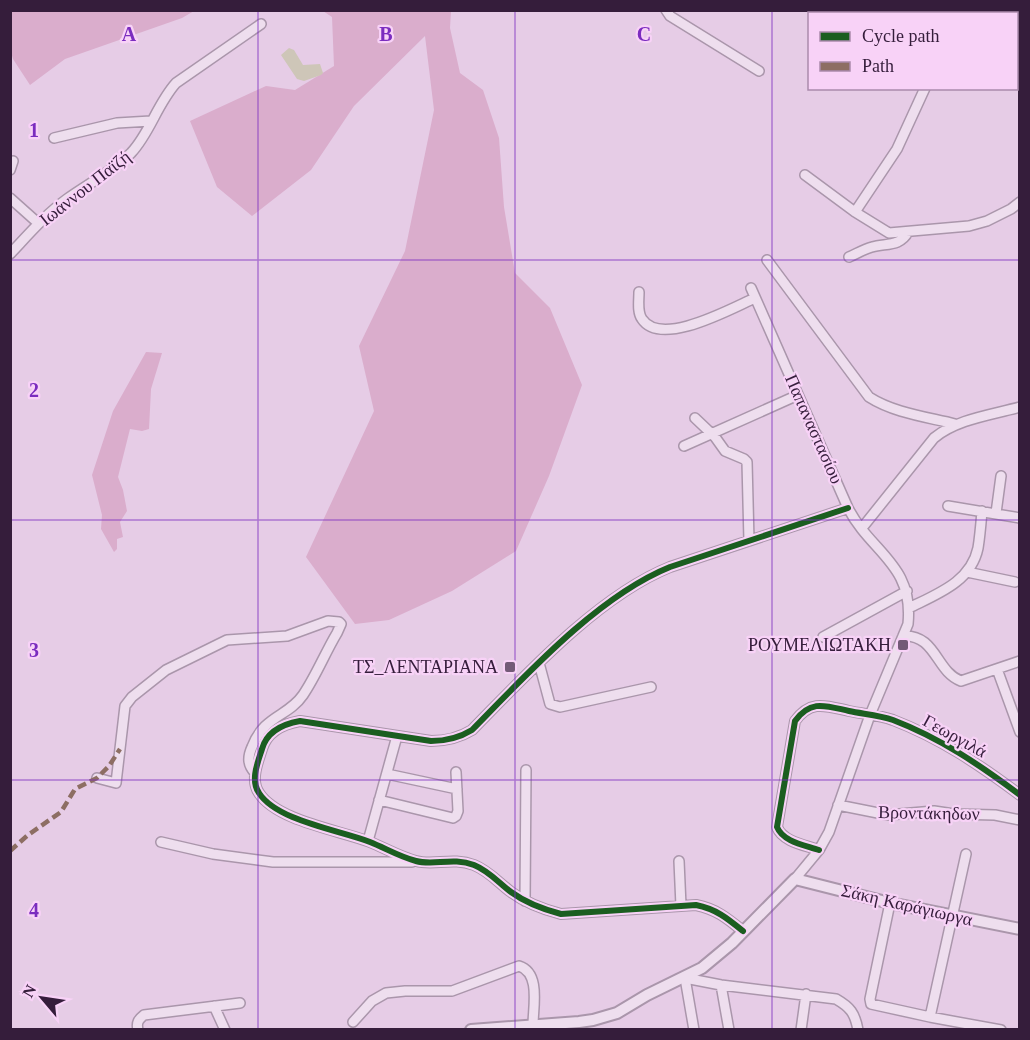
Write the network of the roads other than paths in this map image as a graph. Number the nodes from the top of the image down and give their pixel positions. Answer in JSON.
{"nodes":[{"id":1,"x":666,"y":10,"type":"edge"},
{"id":2,"x":261,"y":24,"type":"dead end"},
{"id":3,"x":759,"y":71,"type":"dead end"},
{"id":4,"x":924,"y":90,"type":"edge"},
{"id":5,"x":151,"y":121,"type":"junction"},
{"id":6,"x":54,"y":138,"type":"dead end"},
{"id":7,"x":805,"y":175,"type":"dead end"},
{"id":8,"x":10,"y":198,"type":"edge"},
{"id":9,"x":1020,"y":202,"type":"edge"},
{"id":10,"x":855,"y":212,"type":"junction"},
{"id":11,"x":38,"y":223,"type":"junction"},
{"id":12,"x":908,"y":232,"type":"junction"},
{"id":13,"x":10,"y":255,"type":"edge"},
{"id":14,"x":849,"y":257,"type":"dead end"},
{"id":15,"x":767,"y":260,"type":"dead end"},
{"id":16,"x":751,"y":288,"type":"dead end"},
{"id":17,"x":639,"y":292,"type":"dead end"},
{"id":18,"x":755,"y":298,"type":"junction"},
{"id":19,"x":798,"y":395,"type":"junction"},
{"id":20,"x":1020,"y":407,"type":"edge"},
{"id":21,"x":695,"y":418,"type":"dead end"},
{"id":22,"x":956,"y":424,"type":"junction"},
{"id":23,"x":712,"y":435,"type":"junction"},
{"id":24,"x":684,"y":446,"type":"dead end"},
{"id":25,"x":1002,"y":476,"type":"dead end"},
{"id":26,"x":948,"y":506,"type":"dead end"},
{"id":27,"x":848,"y":508,"type":"junction"},
{"id":28,"x":982,"y":510,"type":"junction"},
{"id":29,"x":996,"y":513,"type":"junction"},
{"id":30,"x":1020,"y":518,"type":"edge"},
{"id":31,"x":862,"y":528,"type":"junction"},
{"id":32,"x":749,"y":542,"type":"junction"},
{"id":33,"x":967,"y":572,"type":"junction"},
{"id":34,"x":1015,"y":582,"type":"dead end"},
{"id":35,"x":907,"y":591,"type":"junction"},
{"id":36,"x":909,"y":608,"type":"junction"},
{"id":37,"x":903,"y":636,"type":"junction"},
{"id":38,"x":823,"y":637,"type":"dead end"},
{"id":39,"x":1020,"y":660,"type":"edge"},
{"id":40,"x":539,"y":663,"type":"junction"},
{"id":41,"x":997,"y":669,"type":"junction"},
{"id":42,"x":651,"y":687,"type":"dead end"},
{"id":43,"x":870,"y":715,"type":"junction"},
{"id":44,"x":1020,"y":732,"type":"edge"},
{"id":45,"x":397,"y":736,"type":"junction"},
{"id":46,"x":526,"y":770,"type":"dead end"},
{"id":47,"x":456,"y":772,"type":"dead end"},
{"id":48,"x":255,"y":773,"type":"junction"},
{"id":49,"x":387,"y":774,"type":"junction"},
{"id":50,"x":97,"y":778,"type":"dead end"},
{"id":51,"x":457,"y":789,"type":"junction"},
{"id":52,"x":1020,"y":795,"type":"edge"},
{"id":53,"x":379,"y":800,"type":"junction"},
{"id":54,"x":838,"y":805,"type":"junction"},
{"id":55,"x":1020,"y":820,"type":"edge"},
{"id":56,"x":368,"y":841,"type":"junction"},
{"id":57,"x":161,"y":842,"type":"dead end"},
{"id":58,"x":819,"y":850,"type":"junction"},
{"id":59,"x":966,"y":854,"type":"dead end"},
{"id":60,"x":678,"y":861,"type":"dead end"},
{"id":61,"x":417,"y":862,"type":"junction"},
{"id":62,"x":795,"y":879,"type":"junction"},
{"id":63,"x":525,"y":901,"type":"junction"},
{"id":64,"x":890,"y":903,"type":"junction"},
{"id":65,"x":681,"y":906,"type":"junction"},
{"id":66,"x":951,"y":915,"type":"junction"},
{"id":67,"x":1020,"y":929,"type":"edge"},
{"id":68,"x":743,"y":931,"type":"junction"},
{"id":69,"x":685,"y":978,"type":"junction"},
{"id":70,"x":721,"y":985,"type":"junction"},
{"id":71,"x":806,"y":994,"type":"junction"},
{"id":72,"x":240,"y":1003,"type":"dead end"},
{"id":73,"x":214,"y":1006,"type":"junction"},
{"id":74,"x":930,"y":1017,"type":"junction"},
{"id":75,"x":353,"y":1022,"type":"dead end"},
{"id":76,"x":533,"y":1025,"type":"junction"},
{"id":77,"x":138,"y":1029,"type":"edge"},
{"id":78,"x":225,"y":1029,"type":"edge"},
{"id":79,"x":471,"y":1029,"type":"edge"},
{"id":80,"x":694,"y":1029,"type":"edge"},
{"id":81,"x":729,"y":1029,"type":"edge"},
{"id":82,"x":801,"y":1029,"type":"edge"},
{"id":83,"x":858,"y":1029,"type":"edge"},
{"id":84,"x":999,"y":1029,"type":"edge"}],
"edges":[{"from":1,"to":3,"type":"street"},
{"from":2,"to":5,"type":"street","name":"Ιωάννου Παϊζή"},
{"from":4,"to":10,"type":"street"},
{"from":5,"to":6,"type":"street"},
{"from":5,"to":11,"type":"street","name":"Ιωάννου Παϊζή"},
{"from":7,"to":10,"type":"street"},
{"from":8,"to":11,"type":"street"},
{"from":9,"to":12,"type":"street"},
{"from":10,"to":12,"type":"street"},
{"from":11,"to":13,"type":"street","name":"Ιωάννου Παϊζή"},
{"from":12,"to":14,"type":"street"},
{"from":15,"to":22,"type":"street"},
{"from":16,"to":18,"type":"street","name":"Παπαναστασίου"},
{"from":17,"to":18,"type":"street"},
{"from":18,"to":19,"type":"street","name":"Παπαναστασίου"},
{"from":19,"to":23,"type":"street"},
{"from":19,"to":27,"type":"street","name":"Παπαναστασίου"},
{"from":20,"to":22,"type":"street"},
{"from":21,"to":23,"type":"street"},
{"from":22,"to":31,"type":"street"},
{"from":23,"to":24,"type":"street"},
{"from":23,"to":32,"type":"street"},
{"from":25,"to":29,"type":"street"},
{"from":26,"to":28,"type":"street"},
{"from":27,"to":31,"type":"street","name":"Παπαναστασίου"},
{"from":27,"to":32,"type":"street"},
{"from":28,"to":29,"type":"street"},
{"from":28,"to":33,"type":"street"},
{"from":29,"to":30,"type":"street"},
{"from":31,"to":35,"type":"street","name":"Παπαναστασίου"},
{"from":32,"to":40,"type":"street"},
{"from":33,"to":34,"type":"street"},
{"from":33,"to":36,"type":"street"},
{"from":35,"to":36,"type":"street","name":"Παπαναστασίου"},
{"from":35,"to":38,"type":"street"},
{"from":36,"to":37,"type":"street","name":"Παπαναστασίου"},
{"from":37,"to":41,"type":"street"},
{"from":37,"to":43,"type":"street","name":"Παπαναστασίου"},
{"from":39,"to":41,"type":"street"},
{"from":40,"to":42,"type":"street"},
{"from":40,"to":45,"type":"street"},
{"from":41,"to":44,"type":"street"},
{"from":43,"to":52,"type":"street","name":"Γεωργιλά"},
{"from":43,"to":54,"type":"street","name":"Παπαναστασίου"},
{"from":43,"to":58,"type":"street","name":"Γεωργιλά"},
{"from":45,"to":48,"type":"street"},
{"from":45,"to":49,"type":"street"},
{"from":46,"to":63,"type":"street"},
{"from":47,"to":51,"type":"street"},
{"from":48,"to":50,"type":"street"},
{"from":48,"to":56,"type":"street"},
{"from":49,"to":51,"type":"street"},
{"from":49,"to":53,"type":"street"},
{"from":51,"to":53,"type":"street"},
{"from":53,"to":56,"type":"street"},
{"from":54,"to":55,"type":"street","name":"Βροντάκηδων"},
{"from":54,"to":58,"type":"street","name":"Παπαναστασίου"},
{"from":56,"to":61,"type":"street"},
{"from":57,"to":61,"type":"street"},
{"from":58,"to":62,"type":"street","name":"Παπαναστασίου"},
{"from":59,"to":66,"type":"street"},
{"from":60,"to":65,"type":"street"},
{"from":61,"to":63,"type":"street"},
{"from":62,"to":64,"type":"street","name":"Σάκη Καράγιωργα"},
{"from":62,"to":68,"type":"street","name":"Παπαναστασίου"},
{"from":63,"to":65,"type":"street"},
{"from":64,"to":66,"type":"street","name":"Σάκη Καράγιωργα"},
{"from":64,"to":74,"type":"street"},
{"from":65,"to":68,"type":"street"},
{"from":66,"to":67,"type":"street","name":"Σάκη Καράγιωργα"},
{"from":66,"to":74,"type":"street"},
{"from":68,"to":69,"type":"street","name":"Παπαναστασίου"},
{"from":69,"to":70,"type":"street"},
{"from":69,"to":76,"type":"street","name":"Παπαναστασίου"},
{"from":69,"to":80,"type":"street"},
{"from":70,"to":71,"type":"street"},
{"from":70,"to":81,"type":"street"},
{"from":71,"to":82,"type":"street"},
{"from":71,"to":83,"type":"street"},
{"from":72,"to":73,"type":"street"},
{"from":73,"to":77,"type":"street"},
{"from":73,"to":78,"type":"street"},
{"from":74,"to":84,"type":"street"},
{"from":75,"to":76,"type":"street"},
{"from":76,"to":79,"type":"street","name":"Παπαναστασίου"}]}
